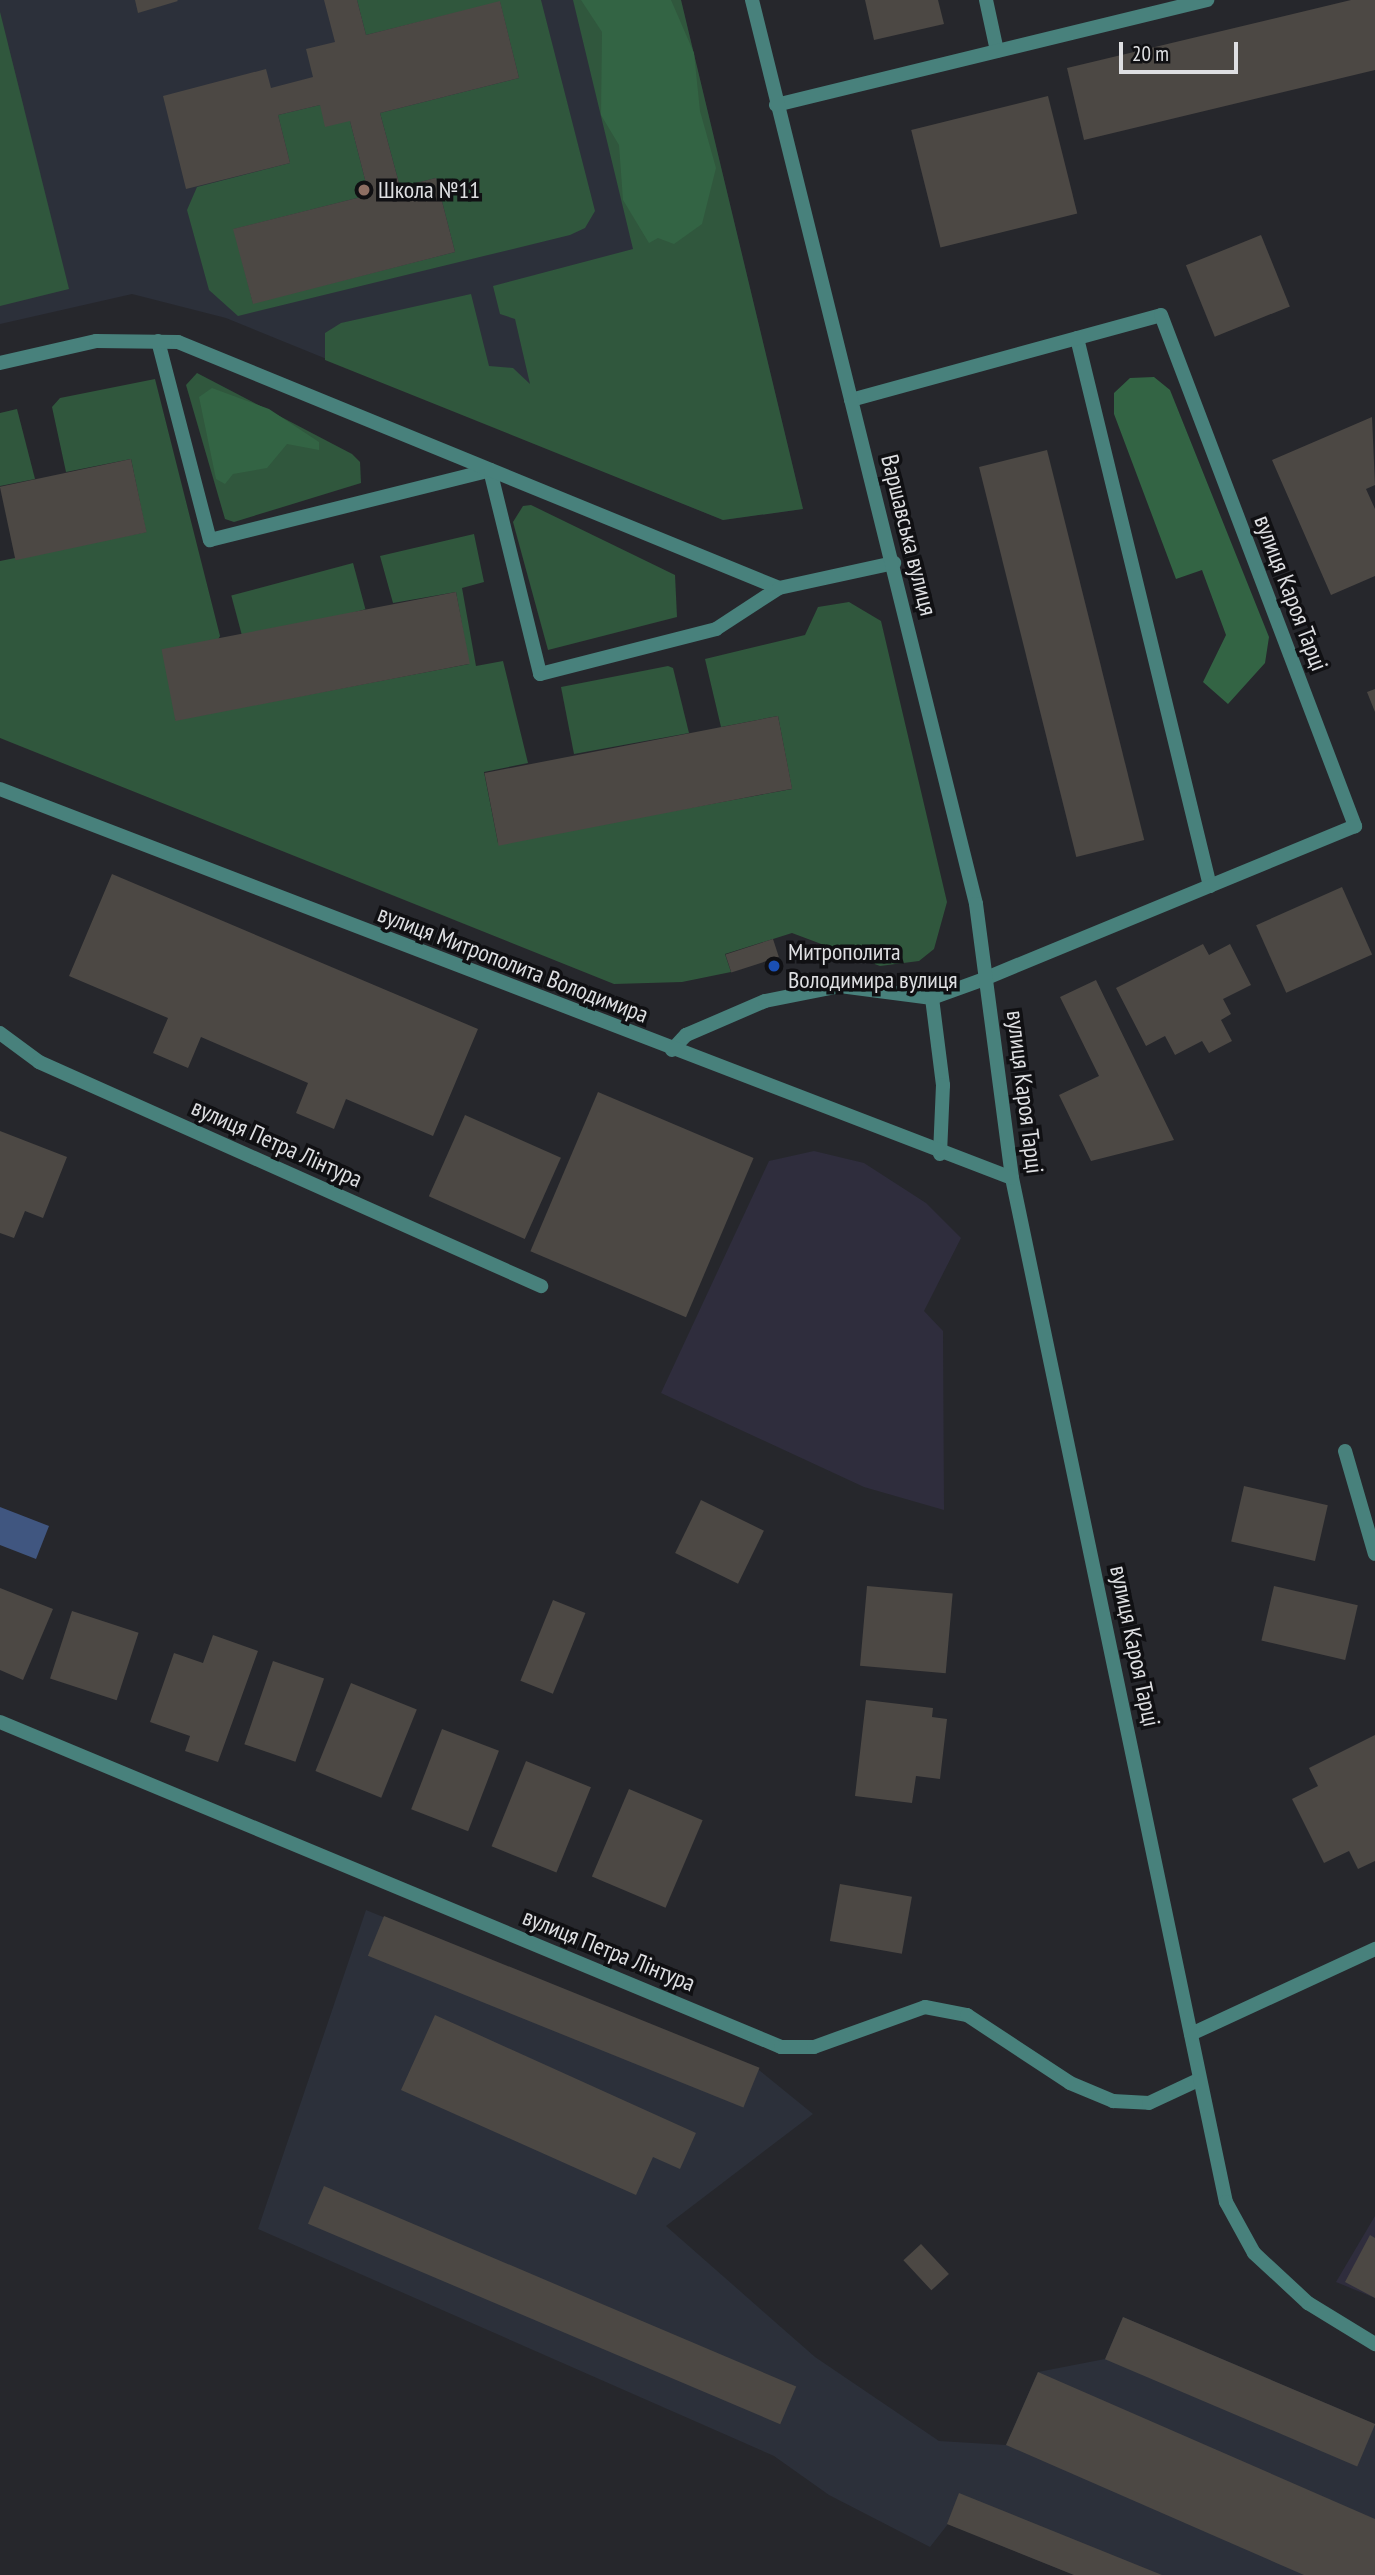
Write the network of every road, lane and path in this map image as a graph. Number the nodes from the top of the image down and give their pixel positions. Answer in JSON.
{"nodes":[{"id":1,"x":752,"y":0,"type":"edge"},
{"id":2,"x":986,"y":0,"type":"edge"},
{"id":3,"x":1207,"y":0,"type":"edge"},
{"id":4,"x":997,"y":51,"type":"junction"},
{"id":5,"x":776,"y":106,"type":"junction"},
{"id":6,"x":1077,"y":338,"type":"junction"},
{"id":7,"x":158,"y":341,"type":"junction"},
{"id":8,"x":0,"y":363,"type":"edge"},
{"id":9,"x":850,"y":400,"type":"junction"},
{"id":10,"x":491,"y":470,"type":"junction"},
{"id":11,"x":894,"y":564,"type":"junction"},
{"id":12,"x":779,"y":588,"type":"junction"},
{"id":13,"x":0,"y":789,"type":"edge"},
{"id":14,"x":1210,"y":886,"type":"junction"},
{"id":15,"x":987,"y":978,"type":"junction"},
{"id":16,"x":932,"y":998,"type":"junction"},
{"id":17,"x":0,"y":1033,"type":"edge"},
{"id":18,"x":672,"y":1050,"type":"junction"},
{"id":19,"x":940,"y":1154,"type":"junction"},
{"id":20,"x":1012,"y":1178,"type":"junction"},
{"id":21,"x":541,"y":1286,"type":"dead end"},
{"id":22,"x":1345,"y":1451,"type":"dead end"},
{"id":23,"x":1375,"y":1554,"type":"edge"},
{"id":24,"x":0,"y":1722,"type":"edge"},
{"id":25,"x":1375,"y":1949,"type":"edge"},
{"id":26,"x":1191,"y":2034,"type":"junction"},
{"id":27,"x":1198,"y":2080,"type":"junction"},
{"id":28,"x":1375,"y":2344,"type":"edge"}],
"edges":[{"from":1,"to":5,"type":"street","name":"Варшавська вулиця"},
{"from":2,"to":4,"type":"street"},
{"from":3,"to":4,"type":"street"},
{"from":4,"to":5,"type":"street"},
{"from":5,"to":9,"type":"street","name":"Варшавська вулиця"},
{"from":6,"to":9,"type":"street","name":"вулиця Кароя Тарці"},
{"from":6,"to":14,"type":"street"},
{"from":6,"to":14,"type":"street","name":"вулиця Кароя Тарці"},
{"from":7,"to":8,"type":"street"},
{"from":7,"to":10,"type":"street"},
{"from":7,"to":10,"type":"street"},
{"from":9,"to":11,"type":"street","name":"Варшавська вулиця"},
{"from":10,"to":12,"type":"street"},
{"from":10,"to":12,"type":"street"},
{"from":11,"to":12,"type":"street"},
{"from":11,"to":15,"type":"street","name":"Варшавська вулиця"},
{"from":13,"to":18,"type":"street","name":"вулиця Митрополита Володимира"},
{"from":14,"to":15,"type":"street","name":"вулиця Кароя Тарці"},
{"from":15,"to":16,"type":"street"},
{"from":15,"to":20,"type":"street","name":"вулиця Кароя Тарці"},
{"from":16,"to":18,"type":"street"},
{"from":16,"to":19,"type":"street"},
{"from":17,"to":21,"type":"street","name":"вулиця Петра Лінтура"},
{"from":18,"to":19,"type":"street","name":"вулиця Митрополита Володимира"},
{"from":19,"to":20,"type":"street","name":"вулиця Митрополита Володимира"},
{"from":20,"to":26,"type":"street","name":"вулиця Кароя Тарці"},
{"from":22,"to":23,"type":"street"},
{"from":24,"to":27,"type":"street","name":"вулиця Петра Лінтура"},
{"from":25,"to":26,"type":"street"},
{"from":26,"to":27,"type":"street","name":"вулиця Кароя Тарці"},
{"from":27,"to":28,"type":"street","name":"вулиця Кароя Тарці"}]}
